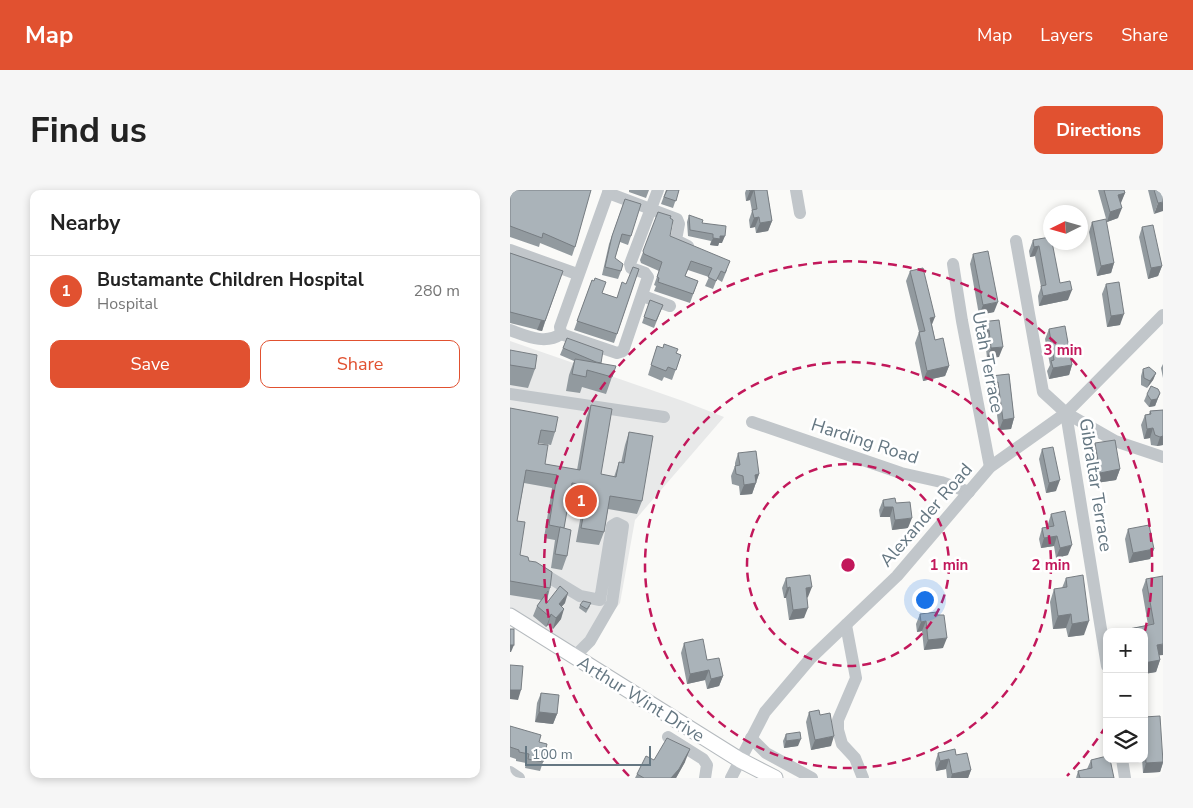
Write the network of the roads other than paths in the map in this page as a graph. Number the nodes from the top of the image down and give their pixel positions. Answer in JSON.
{"nodes":[{"id":1,"x":658,"y":190,"type":"edge"},
{"id":2,"x":796,"y":190,"type":"edge"},
{"id":3,"x":608,"y":192,"type":"edge"},
{"id":4,"x":651,"y":209,"type":"junction"},
{"id":5,"x":800,"y":213,"type":"dead end"},
{"id":6,"x":1016,"y":242,"type":"dead end"},
{"id":7,"x":510,"y":250,"type":"edge"},
{"id":8,"x":703,"y":252,"type":"edge"},
{"id":9,"x":953,"y":264,"type":"dead end"},
{"id":10,"x":577,"y":274,"type":"junction"},
{"id":11,"x":643,"y":296,"type":"junction"},
{"id":12,"x":670,"y":306,"type":"dead end"},
{"id":13,"x":1163,"y":315,"type":"edge"},
{"id":14,"x":510,"y":330,"type":"edge"},
{"id":15,"x":561,"y":334,"type":"junction"},
{"id":16,"x":510,"y":394,"type":"edge"},
{"id":17,"x":1066,"y":412,"type":"junction"},
{"id":18,"x":664,"y":417,"type":"dead end"},
{"id":19,"x":752,"y":422,"type":"dead end"},
{"id":20,"x":1163,"y":457,"type":"edge"},
{"id":21,"x":990,"y":467,"type":"junction"},
{"id":22,"x":969,"y":492,"type":"junction"},
{"id":23,"x":529,"y":566,"type":"edge"},
{"id":24,"x":606,"y":602,"type":"junction"},
{"id":25,"x":510,"y":616,"type":"edge"},
{"id":26,"x":846,"y":625,"type":"junction"},
{"id":27,"x":1103,"y":641,"type":"edge"},
{"id":28,"x":568,"y":653,"type":"junction"},
{"id":29,"x":678,"y":722,"type":"junction"},
{"id":30,"x":751,"y":738,"type":"junction"},
{"id":31,"x":740,"y":760,"type":"junction"},
{"id":32,"x":1123,"y":763,"type":"edge"},
{"id":33,"x":510,"y":772,"type":"edge"},
{"id":34,"x":519,"y":778,"type":"edge"},
{"id":35,"x":705,"y":778,"type":"edge"},
{"id":36,"x":731,"y":778,"type":"edge"},
{"id":37,"x":775,"y":778,"type":"edge"},
{"id":38,"x":812,"y":778,"type":"edge"},
{"id":39,"x":863,"y":778,"type":"edge"},
{"id":40,"x":1125,"y":778,"type":"edge"}],
"edges":[{"from":1,"to":4,"type":"street"},
{"from":2,"to":5,"type":"street"},
{"from":3,"to":4,"type":"street"},
{"from":3,"to":10,"type":"street"},
{"from":4,"to":8,"type":"street"},
{"from":4,"to":11,"type":"street"},
{"from":6,"to":17,"type":"street"},
{"from":7,"to":10,"type":"street"},
{"from":9,"to":21,"type":"street","name":"Utah Terrace"},
{"from":10,"to":15,"type":"street"},
{"from":11,"to":12,"type":"street"},
{"from":11,"to":15,"type":"street"},
{"from":13,"to":17,"type":"street","name":"Alexander Road"},
{"from":14,"to":15,"type":"street"},
{"from":16,"to":18,"type":"street"},
{"from":17,"to":20,"type":"street","name":"Gibraltar Terrace"},
{"from":17,"to":21,"type":"street","name":"Alexander Road"},
{"from":17,"to":27,"type":"street","name":"Gibraltar Terrace"},
{"from":19,"to":22,"type":"street","name":"Harding Road"},
{"from":21,"to":22,"type":"street","name":"Alexander Road"},
{"from":22,"to":26,"type":"street","name":"Alexander Road"},
{"from":23,"to":24,"type":"street"},
{"from":24,"to":24,"type":"street"},
{"from":24,"to":28,"type":"street"},
{"from":25,"to":28,"type":"main road","name":"Arthur Wint Drive"},
{"from":26,"to":30,"type":"street","name":"Alexander Road"},
{"from":26,"to":39,"type":"street"},
{"from":28,"to":29,"type":"main road","name":"Arthur Wint Drive"},
{"from":29,"to":31,"type":"main road","name":"Arthur Wint Drive"},
{"from":29,"to":35,"type":"street"},
{"from":30,"to":31,"type":"street","name":"Alexander Road"},
{"from":30,"to":38,"type":"street"},
{"from":31,"to":36,"type":"street","name":"Alexander Road"},
{"from":31,"to":37,"type":"main road","name":"Arthur Wint Drive"},
{"from":32,"to":40,"type":"street"},
{"from":33,"to":34,"type":"street"}]}
